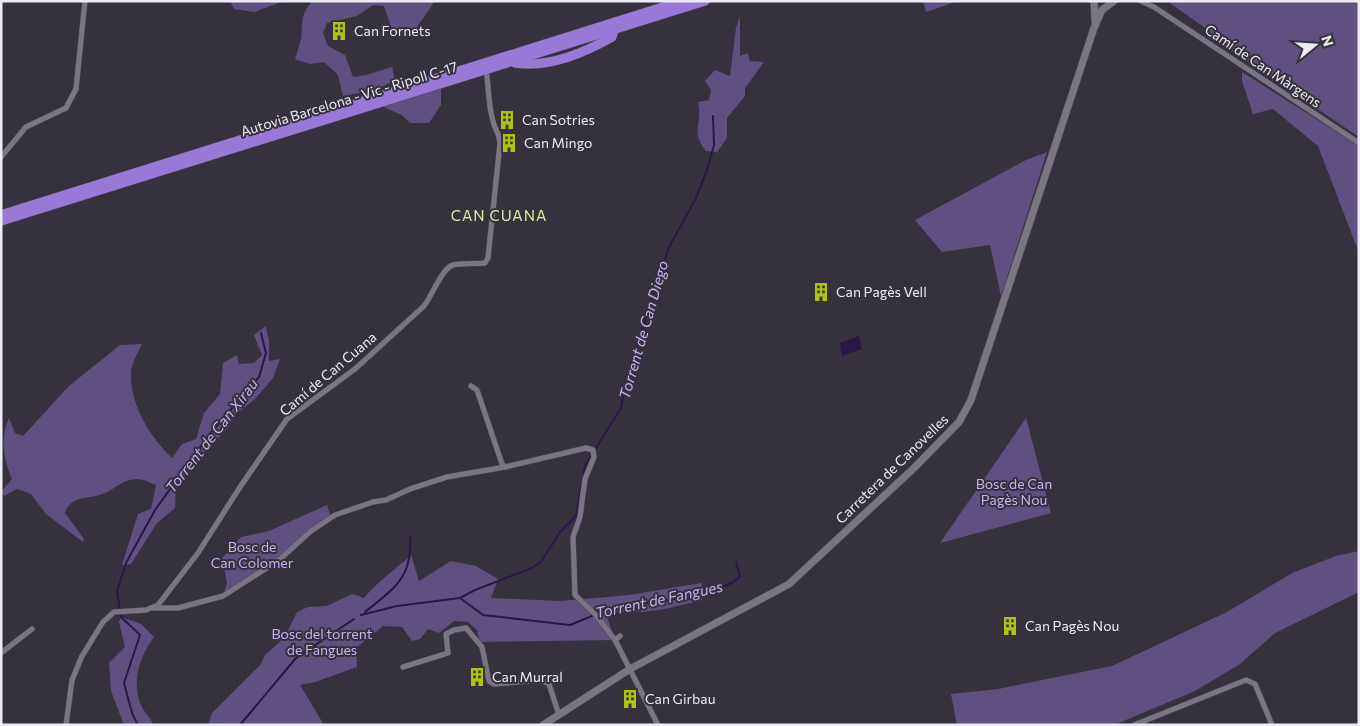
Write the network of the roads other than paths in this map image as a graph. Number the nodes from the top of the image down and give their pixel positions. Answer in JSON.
{"nodes":[{"id":1,"x":85,"y":1,"type":"edge"},
{"id":2,"x":682,"y":1,"type":"edge"},
{"id":3,"x":705,"y":1,"type":"edge"},
{"id":4,"x":1094,"y":1,"type":"edge"},
{"id":5,"x":1114,"y":1,"type":"edge"},
{"id":6,"x":1142,"y":1,"type":"edge"},
{"id":7,"x":1148,"y":1,"type":"edge"},
{"id":8,"x":1154,"y":7,"type":"junction"},
{"id":9,"x":1094,"y":28,"type":"junction"},
{"id":10,"x":486,"y":70,"type":"junction"},
{"id":11,"x":1359,"y":143,"type":"edge"},
{"id":12,"x":1,"y":157,"type":"edge"},
{"id":13,"x":1,"y":214,"type":"edge"},
{"id":14,"x":1,"y":222,"type":"edge"},
{"id":15,"x":471,"y":386,"type":"dead end"},
{"id":16,"x":505,"y":467,"type":"junction"},
{"id":17,"x":150,"y":608,"type":"junction"},
{"id":18,"x":32,"y":628,"type":"dead end"},
{"id":19,"x":620,"y":636,"type":"dead end"},
{"id":20,"x":615,"y":640,"type":"junction"},
{"id":21,"x":1,"y":654,"type":"edge"},
{"id":22,"x":403,"y":666,"type":"dead end"},
{"id":23,"x":630,"y":669,"type":"junction"},
{"id":24,"x":559,"y":715,"type":"junction"},
{"id":25,"x":66,"y":725,"type":"edge"},
{"id":26,"x":543,"y":725,"type":"edge"},
{"id":27,"x":658,"y":725,"type":"edge"},
{"id":28,"x":1134,"y":725,"type":"edge"},
{"id":29,"x":1272,"y":725,"type":"edge"}],
"edges":[{"from":1,"to":12,"type":"street"},
{"from":2,"to":13,"type":"highway","name":"Autovia Barcelona - Vic - Ripoll C-17"},
{"from":3,"to":10,"type":"highway","name":"Autovia Barcelona - Vic - Ripoll C-17"},
{"from":4,"to":9,"type":"street","name":"Carretera de Canovelles"},
{"from":5,"to":9,"type":"street","name":"Carretera de Canovelles"},
{"from":6,"to":8,"type":"street","name":"Camí de Can Màrgens"},
{"from":7,"to":8,"type":"street","name":"Camí de Can Màrgens"},
{"from":8,"to":11,"type":"street","name":"Camí de Can Màrgens"},
{"from":9,"to":23,"type":"street","name":"Carretera de Canovelles"},
{"from":10,"to":14,"type":"highway","name":"Autovia Barcelona - Vic - Ripoll C-17"},
{"from":10,"to":17,"type":"street","name":"Camí de Can Cuana"},
{"from":15,"to":16,"type":"street"},
{"from":16,"to":17,"type":"street"},
{"from":16,"to":20,"type":"street"},
{"from":17,"to":25,"type":"street"},
{"from":18,"to":21,"type":"street"},
{"from":19,"to":20,"type":"street"},
{"from":20,"to":23,"type":"street"},
{"from":22,"to":24,"type":"street"},
{"from":23,"to":24,"type":"street","name":"Carretera de Canovelles"},
{"from":23,"to":27,"type":"street"},
{"from":24,"to":26,"type":"street","name":"Carretera de Canovelles"},
{"from":28,"to":29,"type":"street"}]}
